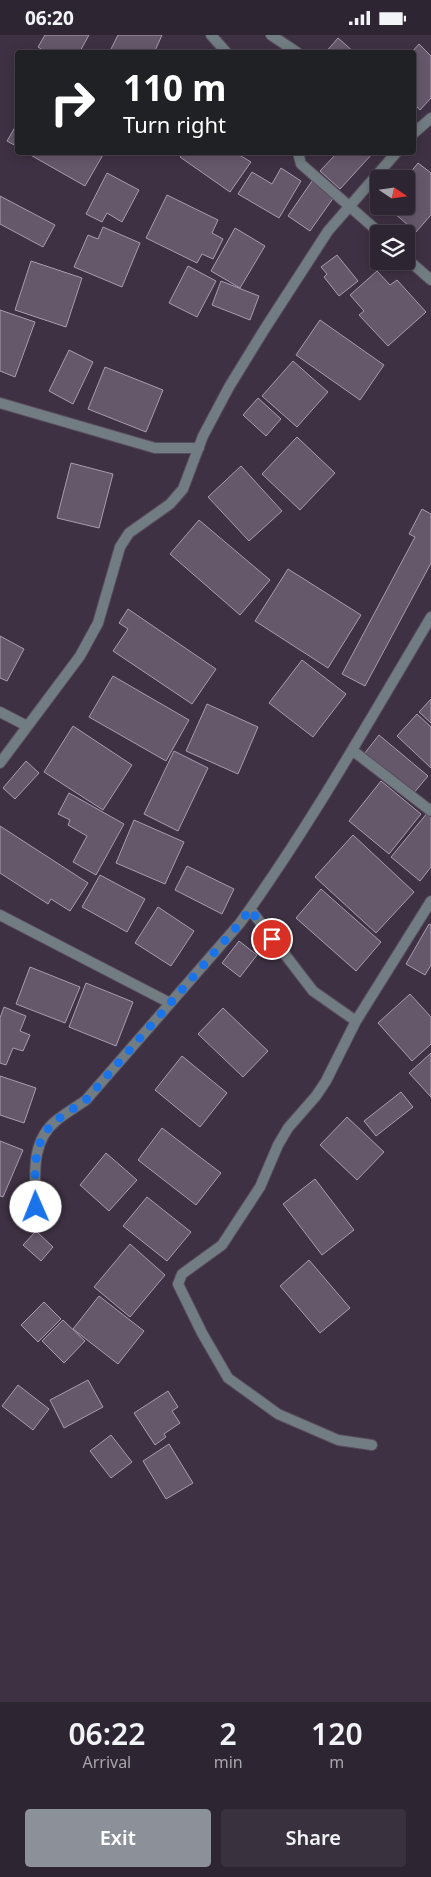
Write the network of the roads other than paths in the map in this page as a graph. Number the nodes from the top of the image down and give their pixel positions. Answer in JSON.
{"nodes":[{"id":1,"x":211,"y":35,"type":"edge"},
{"id":2,"x":271,"y":35,"type":"edge"},
{"id":3,"x":224,"y":50,"type":"edge"},
{"id":4,"x":294,"y":50,"type":"edge"},
{"id":5,"x":431,"y":118,"type":"edge"},
{"id":6,"x":416,"y":131,"type":"edge"},
{"id":7,"x":299,"y":155,"type":"edge"},
{"id":8,"x":394,"y":155,"type":"edge"},
{"id":9,"x":350,"y":206,"type":"junction"},
{"id":10,"x":370,"y":225,"type":"edge"},
{"id":11,"x":415,"y":265,"type":"edge"},
{"id":12,"x":431,"y":280,"type":"edge"},
{"id":13,"x":0,"y":403,"type":"edge"},
{"id":14,"x":199,"y":448,"type":"junction"},
{"id":15,"x":431,"y":617,"type":"edge"},
{"id":16,"x":0,"y":712,"type":"edge"},
{"id":17,"x":27,"y":726,"type":"junction"},
{"id":18,"x":352,"y":750,"type":"junction"},
{"id":19,"x":0,"y":763,"type":"edge"},
{"id":20,"x":431,"y":811,"type":"edge"},
{"id":21,"x":431,"y":901,"type":"edge"},
{"id":22,"x":250,"y":909,"type":"junction"},
{"id":23,"x":0,"y":915,"type":"edge"},
{"id":24,"x":170,"y":1003,"type":"junction"},
{"id":25,"x":356,"y":1021,"type":"junction"},
{"id":26,"x":36,"y":1207,"type":"dead end"},
{"id":27,"x":372,"y":1445,"type":"dead end"}],
"edges":[{"from":1,"to":3,"type":"street"},
{"from":2,"to":4,"type":"street"},
{"from":5,"to":6,"type":"street"},
{"from":7,"to":9,"type":"street"},
{"from":8,"to":9,"type":"street"},
{"from":9,"to":10,"type":"street"},
{"from":9,"to":14,"type":"street"},
{"from":11,"to":12,"type":"street"},
{"from":13,"to":14,"type":"street"},
{"from":14,"to":17,"type":"street"},
{"from":15,"to":18,"type":"street"},
{"from":16,"to":17,"type":"street"},
{"from":17,"to":19,"type":"street"},
{"from":18,"to":20,"type":"street"},
{"from":18,"to":22,"type":"street"},
{"from":21,"to":25,"type":"street"},
{"from":22,"to":24,"type":"street"},
{"from":22,"to":25,"type":"street"},
{"from":23,"to":24,"type":"street"},
{"from":24,"to":26,"type":"street"},
{"from":25,"to":27,"type":"street"}]}
